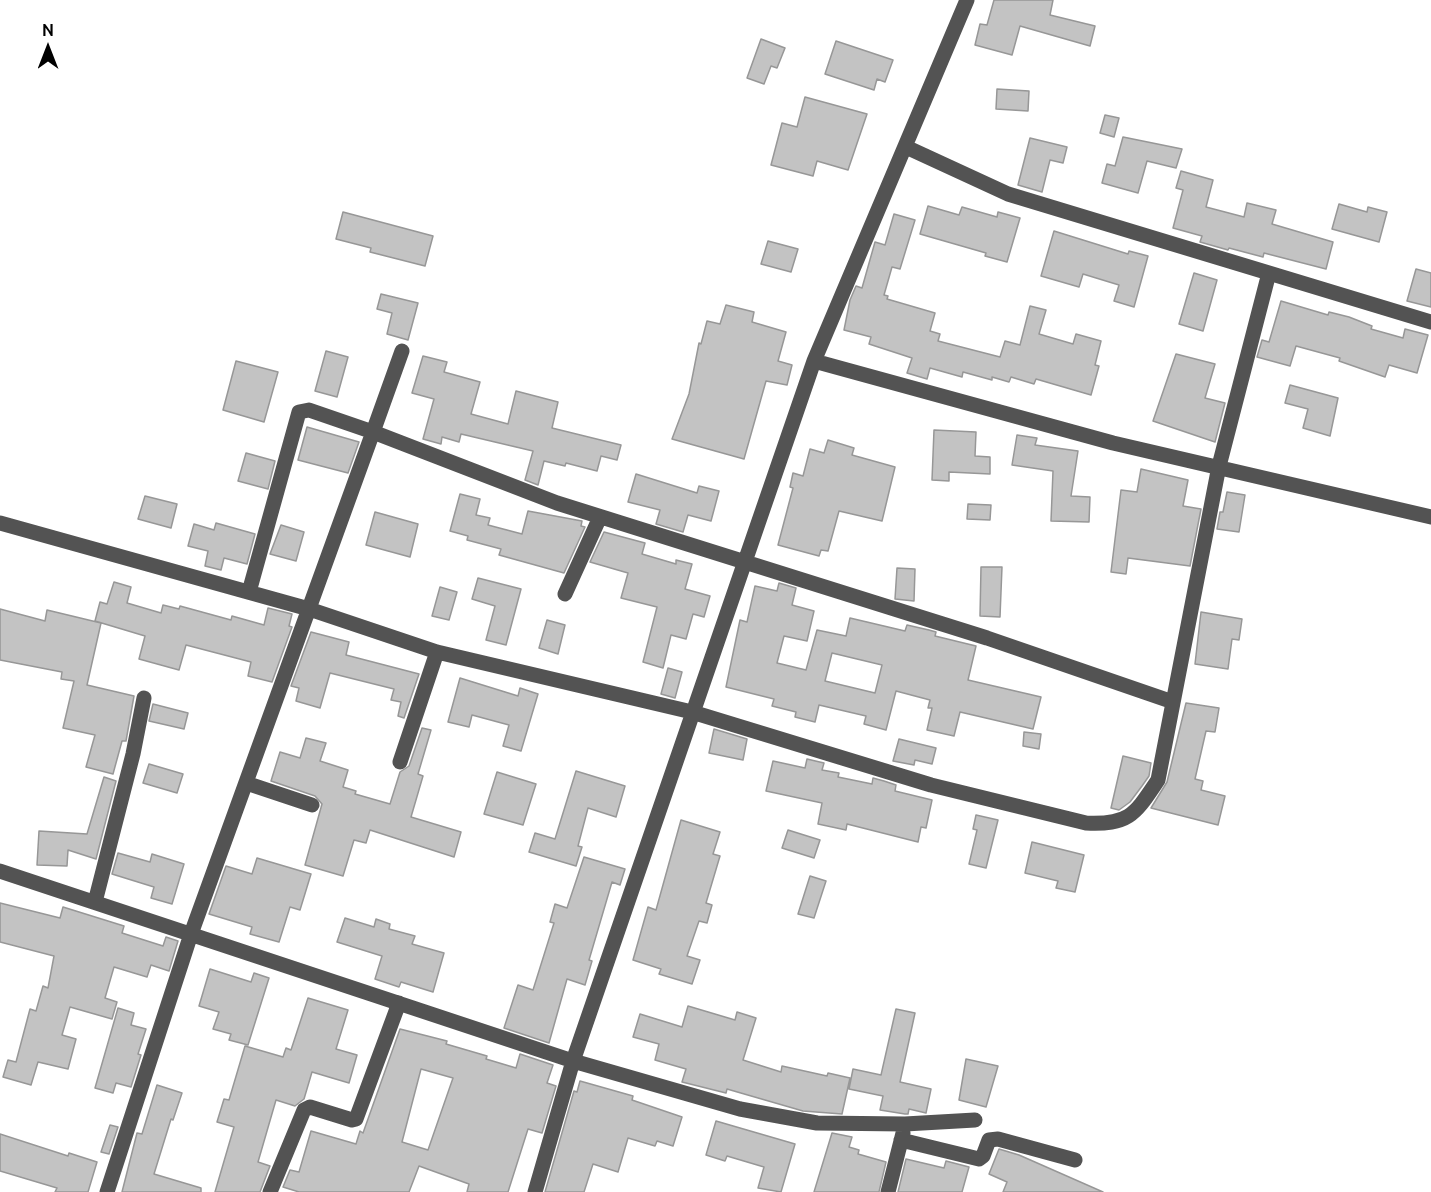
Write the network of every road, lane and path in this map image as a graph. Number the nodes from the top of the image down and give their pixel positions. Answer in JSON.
{"nodes":[{"id":1,"x":967,"y":0,"type":"edge"},
{"id":2,"x":906,"y":147,"type":"junction"},
{"id":3,"x":1269,"y":273,"type":"junction"},
{"id":4,"x":1431,"y":322,"type":"edge"},
{"id":5,"x":402,"y":351,"type":"dead end"},
{"id":6,"x":814,"y":362,"type":"junction"},
{"id":7,"x":373,"y":432,"type":"junction"},
{"id":8,"x":1219,"y":466,"type":"junction"},
{"id":9,"x":600,"y":517,"type":"junction"},
{"id":10,"x":1431,"y":517,"type":"edge"},
{"id":11,"x":0,"y":523,"type":"edge"},
{"id":12,"x":744,"y":561,"type":"junction"},
{"id":13,"x":249,"y":592,"type":"junction"},
{"id":14,"x":565,"y":594,"type":"dead end"},
{"id":15,"x":309,"y":609,"type":"junction"},
{"id":16,"x":437,"y":652,"type":"junction"},
{"id":17,"x":144,"y":698,"type":"dead end"},
{"id":18,"x":1173,"y":702,"type":"junction"},
{"id":19,"x":692,"y":712,"type":"junction"},
{"id":20,"x":400,"y":762,"type":"dead end"},
{"id":21,"x":246,"y":783,"type":"junction"},
{"id":22,"x":312,"y":805,"type":"dead end"},
{"id":23,"x":0,"y":871,"type":"edge"},
{"id":24,"x":95,"y":902,"type":"junction"},
{"id":25,"x":191,"y":934,"type":"junction"},
{"id":26,"x":399,"y":1003,"type":"junction"},
{"id":27,"x":573,"y":1061,"type":"junction"},
{"id":28,"x":975,"y":1120,"type":"dead end"},
{"id":29,"x":905,"y":1124,"type":"junction"},
{"id":30,"x":901,"y":1140,"type":"junction"},
{"id":31,"x":1075,"y":1160,"type":"dead end"},
{"id":32,"x":107,"y":1192,"type":"edge"},
{"id":33,"x":270,"y":1192,"type":"edge"},
{"id":34,"x":535,"y":1192,"type":"edge"},
{"id":35,"x":888,"y":1192,"type":"edge"}],
"edges":[{"from":1,"to":2,"type":"street"},
{"from":2,"to":3,"type":"street"},
{"from":2,"to":6,"type":"street"},
{"from":3,"to":4,"type":"street"},
{"from":3,"to":8,"type":"street"},
{"from":5,"to":7,"type":"street"},
{"from":6,"to":8,"type":"street"},
{"from":6,"to":12,"type":"street"},
{"from":7,"to":9,"type":"street"},
{"from":7,"to":13,"type":"street"},
{"from":7,"to":15,"type":"street"},
{"from":8,"to":10,"type":"street"},
{"from":8,"to":18,"type":"street"},
{"from":9,"to":12,"type":"street"},
{"from":9,"to":14,"type":"street"},
{"from":11,"to":13,"type":"street"},
{"from":12,"to":18,"type":"street"},
{"from":12,"to":19,"type":"street"},
{"from":13,"to":15,"type":"street"},
{"from":15,"to":16,"type":"street"},
{"from":15,"to":21,"type":"street"},
{"from":16,"to":19,"type":"street"},
{"from":16,"to":20,"type":"street"},
{"from":17,"to":24,"type":"street"},
{"from":18,"to":19,"type":"street"},
{"from":19,"to":27,"type":"street"},
{"from":21,"to":22,"type":"street"},
{"from":21,"to":25,"type":"street"},
{"from":23,"to":24,"type":"street"},
{"from":24,"to":25,"type":"street"},
{"from":25,"to":26,"type":"street"},
{"from":25,"to":32,"type":"street"},
{"from":26,"to":27,"type":"street"},
{"from":26,"to":33,"type":"street"},
{"from":27,"to":29,"type":"street"},
{"from":27,"to":34,"type":"street"},
{"from":28,"to":29,"type":"street"},
{"from":29,"to":30,"type":"street"},
{"from":30,"to":31,"type":"street"},
{"from":30,"to":35,"type":"street"}]}
